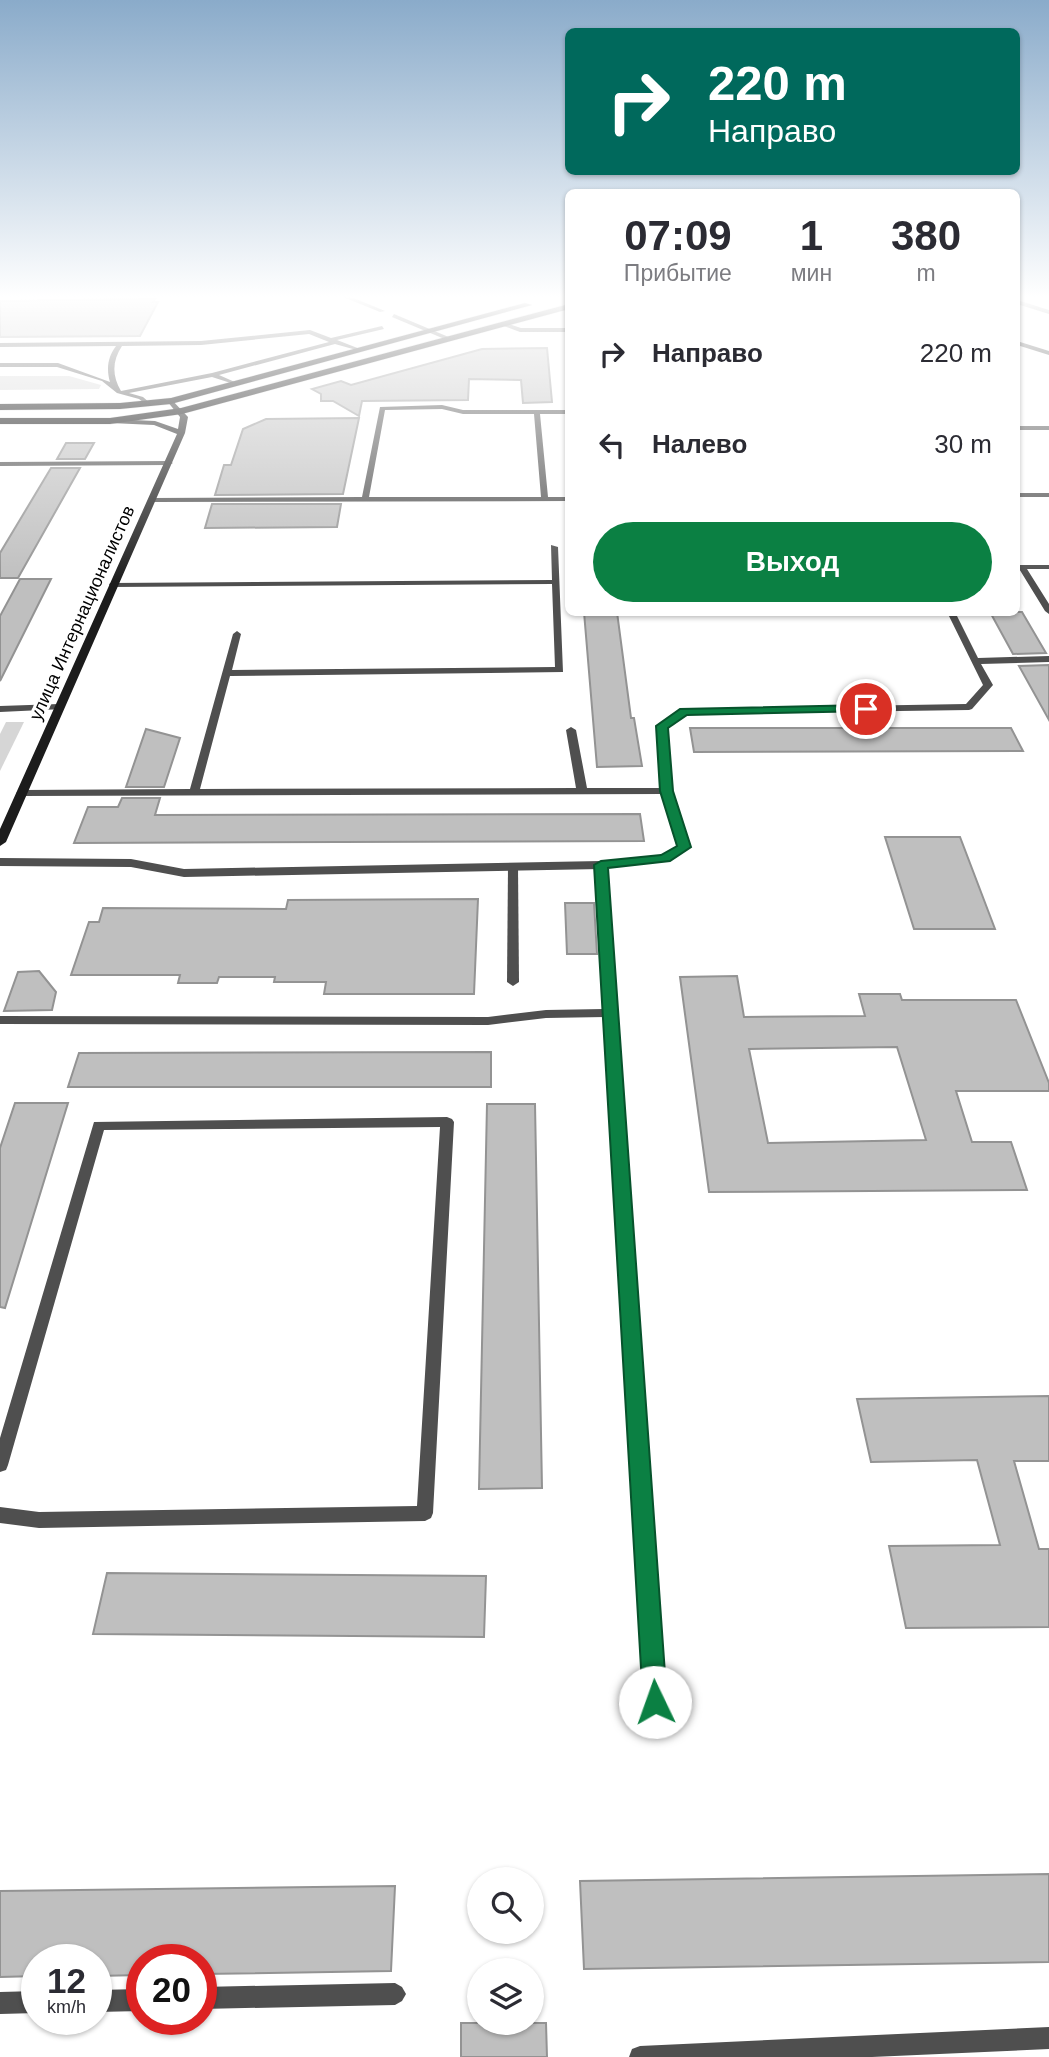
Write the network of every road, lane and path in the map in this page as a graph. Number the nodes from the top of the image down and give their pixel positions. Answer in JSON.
{"nodes":[{"id":1,"x":116,"y":390,"type":"edge"},
{"id":2,"x":130,"y":390,"type":"edge"},
{"id":3,"x":213,"y":390,"type":"edge"},
{"id":4,"x":260,"y":390,"type":"edge"},
{"id":5,"x":119,"y":392,"type":"junction"},
{"id":6,"x":172,"y":401,"type":"junction"},
{"id":7,"x":148,"y":404,"type":"junction"},
{"id":8,"x":0,"y":407,"type":"edge"},
{"id":9,"x":182,"y":411,"type":"junction"},
{"id":10,"x":537,"y":412,"type":"junction"},
{"id":11,"x":565,"y":412,"type":"edge"},
{"id":12,"x":0,"y":421,"type":"edge"},
{"id":13,"x":110,"y":421,"type":"junction"},
{"id":14,"x":1020,"y":428,"type":"edge"},
{"id":15,"x":1049,"y":428,"type":"edge"},
{"id":16,"x":181,"y":433,"type":"junction"},
{"id":17,"x":169,"y":463,"type":"junction"},
{"id":18,"x":0,"y":464,"type":"edge"},
{"id":19,"x":1020,"y":495,"type":"edge"},
{"id":20,"x":1049,"y":495,"type":"edge"},
{"id":21,"x":545,"y":499,"type":"junction"},
{"id":22,"x":565,"y":499,"type":"edge"},
{"id":23,"x":152,"y":500,"type":"junction"},
{"id":24,"x":365,"y":501,"type":"junction"},
{"id":25,"x":554,"y":547,"type":"dead end"},
{"id":26,"x":1020,"y":564,"type":"edge"},
{"id":27,"x":1049,"y":567,"type":"edge"},
{"id":28,"x":1023,"y":568,"type":"junction"},
{"id":29,"x":554,"y":582,"type":"junction"},
{"id":30,"x":113,"y":585,"type":"junction"},
{"id":31,"x":1049,"y":611,"type":"edge"},
{"id":32,"x":953,"y":616,"type":"edge"},
{"id":33,"x":237,"y":634,"type":"dead end"},
{"id":34,"x":1049,"y":659,"type":"edge"},
{"id":35,"x":975,"y":661,"type":"junction"},
{"id":36,"x":227,"y":673,"type":"junction"},
{"id":37,"x":59,"y":707,"type":"junction"},
{"id":38,"x":0,"y":709,"type":"edge"},
{"id":39,"x":571,"y":730,"type":"dead end"},
{"id":40,"x":582,"y":791,"type":"junction"},
{"id":41,"x":667,"y":791,"type":"junction"},
{"id":42,"x":194,"y":792,"type":"junction"},
{"id":43,"x":21,"y":793,"type":"junction"},
{"id":44,"x":0,"y":842,"type":"edge"},
{"id":45,"x":0,"y":862,"type":"edge"},
{"id":46,"x":601,"y":865,"type":"junction"},
{"id":47,"x":513,"y":867,"type":"junction"},
{"id":48,"x":513,"y":982,"type":"dead end"},
{"id":49,"x":612,"y":1013,"type":"junction"},
{"id":50,"x":0,"y":1020,"type":"edge"},
{"id":51,"x":0,"y":1465,"type":"edge"},
{"id":52,"x":0,"y":1515,"type":"edge"},
{"id":53,"x":657,"y":1729,"type":"dead end"},
{"id":54,"x":395,"y":1994,"type":"dead end"},
{"id":55,"x":217,"y":1998,"type":"edge"},
{"id":56,"x":21,"y":2002,"type":"edge"},
{"id":57,"x":0,"y":2003,"type":"edge"},
{"id":58,"x":1049,"y":2038,"type":"edge"},
{"id":59,"x":640,"y":2057,"type":"edge"}],
"edges":[{"from":1,"to":5,"type":"lane"},
{"from":2,"to":5,"type":"lane"},
{"from":3,"to":6,"type":"main road"},
{"from":4,"to":9,"type":"main road"},
{"from":5,"to":7,"type":"lane"},
{"from":6,"to":7,"type":"main road"},
{"from":6,"to":9,"type":"street"},
{"from":7,"to":8,"type":"main road"},
{"from":9,"to":13,"type":"main road"},
{"from":9,"to":16,"type":"street","name":"улица Интернационалистов"},
{"from":10,"to":11,"type":"lane"},
{"from":10,"to":21,"type":"lane"},
{"from":10,"to":24,"type":"lane"},
{"from":12,"to":13,"type":"main road"},
{"from":13,"to":16,"type":"street"},
{"from":14,"to":15,"type":"lane"},
{"from":16,"to":17,"type":"street","name":"улица Интернационалистов"},
{"from":17,"to":18,"type":"lane"},
{"from":17,"to":23,"type":"street","name":"улица Интернационалистов"},
{"from":19,"to":20,"type":"lane"},
{"from":21,"to":22,"type":"lane"},
{"from":21,"to":24,"type":"lane"},
{"from":23,"to":24,"type":"lane"},
{"from":23,"to":30,"type":"street","name":"улица Интернационалистов"},
{"from":25,"to":29,"type":"lane"},
{"from":26,"to":28,"type":"lane"},
{"from":27,"to":28,"type":"lane"},
{"from":28,"to":31,"type":"lane"},
{"from":29,"to":30,"type":"lane"},
{"from":29,"to":36,"type":"lane"},
{"from":30,"to":37,"type":"street","name":"улица Интернационалистов"},
{"from":32,"to":35,"type":"lane"},
{"from":33,"to":36,"type":"lane"},
{"from":34,"to":35,"type":"lane"},
{"from":35,"to":41,"type":"lane"},
{"from":36,"to":42,"type":"lane"},
{"from":37,"to":38,"type":"street"},
{"from":37,"to":43,"type":"street","name":"улица Интернационалистов"},
{"from":39,"to":40,"type":"lane"},
{"from":40,"to":41,"type":"lane"},
{"from":40,"to":42,"type":"lane"},
{"from":41,"to":46,"type":"lane"},
{"from":42,"to":43,"type":"lane"},
{"from":43,"to":44,"type":"street","name":"улица Интернационалистов"},
{"from":45,"to":47,"type":"street"},
{"from":46,"to":47,"type":"street"},
{"from":46,"to":49,"type":"lane"},
{"from":47,"to":48,"type":"lane"},
{"from":49,"to":50,"type":"lane"},
{"from":49,"to":53,"type":"lane"},
{"from":51,"to":52,"type":"lane"},
{"from":54,"to":55,"type":"lane"},
{"from":56,"to":57,"type":"lane"},
{"from":58,"to":59,"type":"lane"}]}
